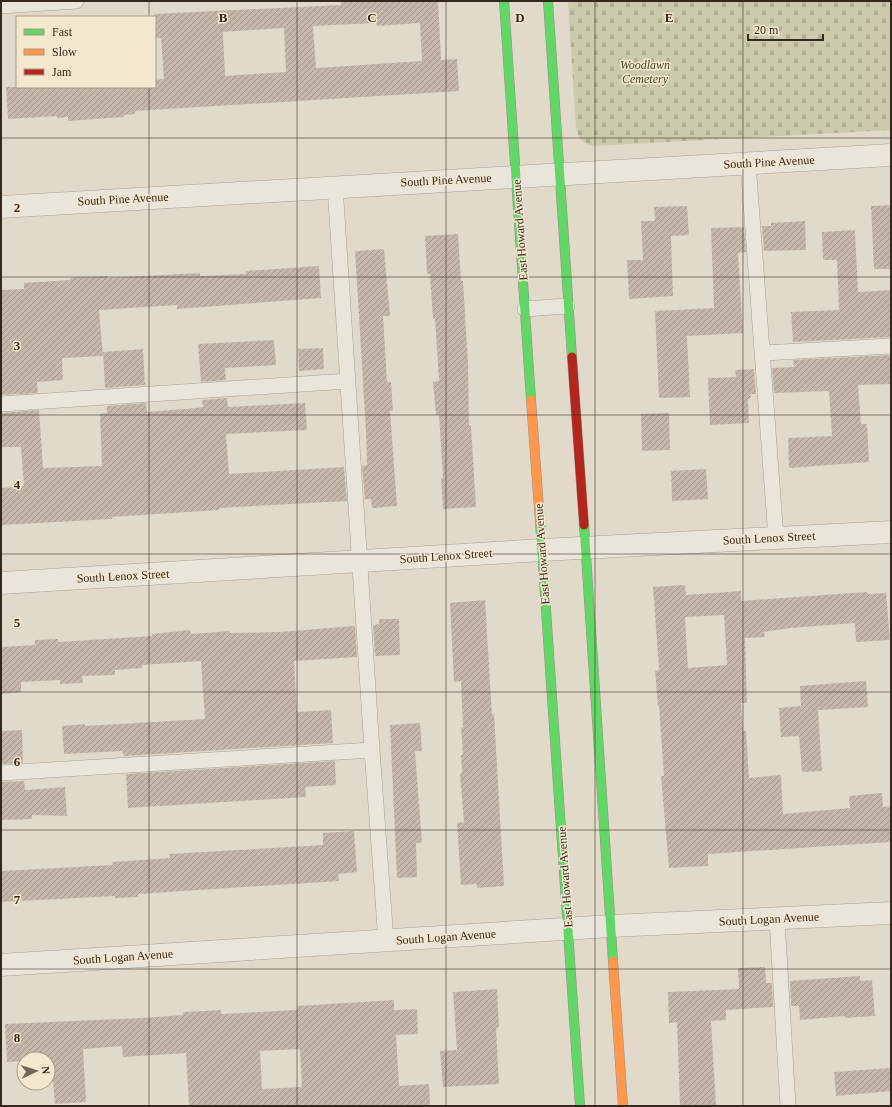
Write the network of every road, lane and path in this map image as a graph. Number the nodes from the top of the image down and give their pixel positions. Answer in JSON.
{"nodes":[{"id":1,"x":76,"y":1,"type":"edge"},
{"id":2,"x":504,"y":1,"type":"edge"},
{"id":3,"x":548,"y":1,"type":"edge"},
{"id":4,"x":1,"y":6,"type":"edge"},
{"id":5,"x":891,"y":155,"type":"edge"},
{"id":6,"x":748,"y":163,"type":"junction"},
{"id":7,"x":559,"y":173,"type":"junction"},
{"id":8,"x":516,"y":176,"type":"junction"},
{"id":9,"x":335,"y":186,"type":"junction"},
{"id":10,"x":1,"y":207,"type":"edge"},
{"id":11,"x":567,"y":306,"type":"junction"},
{"id":12,"x":525,"y":309,"type":"junction"},
{"id":13,"x":891,"y":346,"type":"edge"},
{"id":14,"x":763,"y":353,"type":"junction"},
{"id":15,"x":348,"y":381,"type":"junction"},
{"id":16,"x":1,"y":404,"type":"edge"},
{"id":17,"x":891,"y":532,"type":"edge"},
{"id":18,"x":776,"y":538,"type":"junction"},
{"id":19,"x":584,"y":547,"type":"junction"},
{"id":20,"x":542,"y":550,"type":"junction"},
{"id":21,"x":360,"y":562,"type":"junction"},
{"id":22,"x":1,"y":583,"type":"edge"},
{"id":23,"x":372,"y":750,"type":"junction"},
{"id":24,"x":1,"y":774,"type":"edge"},
{"id":25,"x":891,"y":913,"type":"edge"},
{"id":26,"x":777,"y":919,"type":"junction"},
{"id":27,"x":611,"y":926,"type":"junction"},
{"id":28,"x":568,"y":929,"type":"junction"},
{"id":29,"x":386,"y":941,"type":"junction"},
{"id":30,"x":1,"y":965,"type":"edge"},
{"id":31,"x":580,"y":1106,"type":"edge"},
{"id":32,"x":623,"y":1106,"type":"edge"},
{"id":33,"x":788,"y":1106,"type":"edge"}],
"edges":[{"from":1,"to":4,"type":"lane"},
{"from":2,"to":8,"type":"main road","name":"East Howard Avenue"},
{"from":3,"to":7,"type":"main road"},
{"from":5,"to":6,"type":"street","name":"South Pine Avenue"},
{"from":6,"to":7,"type":"street","name":"South Pine Avenue"},
{"from":6,"to":14,"type":"lane"},
{"from":7,"to":8,"type":"street","name":"South Pine Avenue"},
{"from":7,"to":11,"type":"main road"},
{"from":8,"to":9,"type":"street","name":"South Pine Avenue"},
{"from":8,"to":12,"type":"main road","name":"East Howard Avenue"},
{"from":9,"to":10,"type":"street","name":"South Pine Avenue"},
{"from":9,"to":15,"type":"lane"},
{"from":11,"to":12,"type":"lane"},
{"from":11,"to":19,"type":"main road"},
{"from":12,"to":20,"type":"main road","name":"East Howard Avenue"},
{"from":13,"to":14,"type":"lane"},
{"from":14,"to":18,"type":"lane"},
{"from":15,"to":16,"type":"lane"},
{"from":15,"to":21,"type":"lane"},
{"from":17,"to":18,"type":"street","name":"South Lenox Street"},
{"from":18,"to":19,"type":"street","name":"South Lenox Street"},
{"from":19,"to":20,"type":"street","name":"South Lenox Street"},
{"from":19,"to":27,"type":"main road"},
{"from":20,"to":21,"type":"street","name":"South Lenox Street"},
{"from":20,"to":28,"type":"main road","name":"East Howard Avenue"},
{"from":21,"to":22,"type":"street","name":"South Lenox Street"},
{"from":21,"to":23,"type":"lane"},
{"from":23,"to":24,"type":"lane"},
{"from":23,"to":29,"type":"lane"},
{"from":25,"to":26,"type":"street","name":"South Logan Avenue"},
{"from":26,"to":27,"type":"street","name":"South Logan Avenue"},
{"from":26,"to":33,"type":"lane"},
{"from":27,"to":28,"type":"street","name":"South Logan Avenue"},
{"from":27,"to":32,"type":"main road"},
{"from":28,"to":29,"type":"street","name":"South Logan Avenue"},
{"from":28,"to":31,"type":"main road","name":"East Howard Avenue"},
{"from":29,"to":30,"type":"street","name":"South Logan Avenue"}]}
